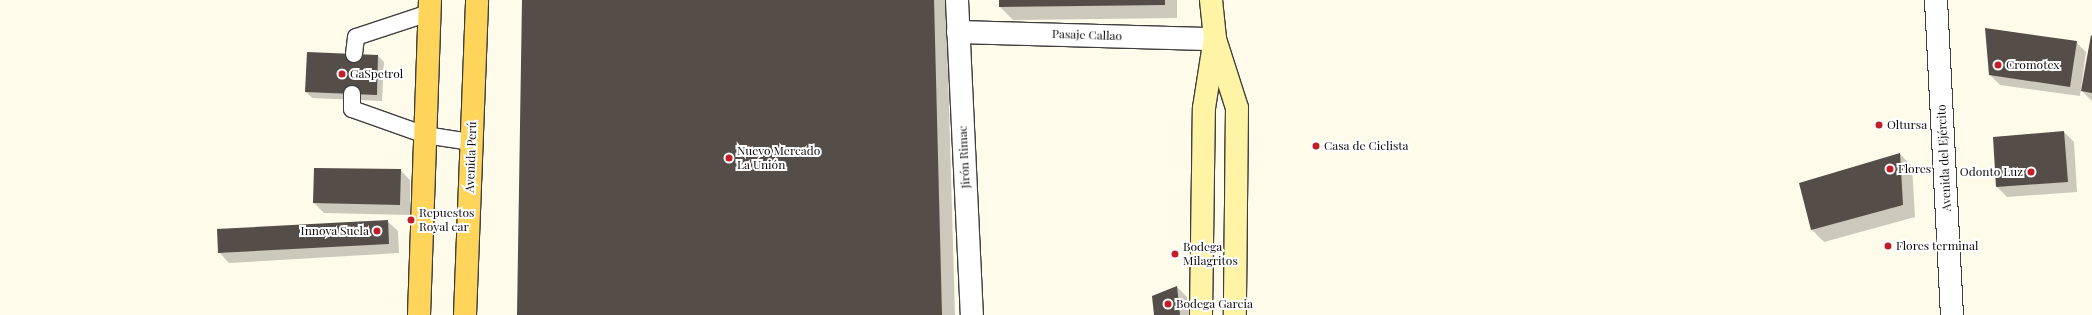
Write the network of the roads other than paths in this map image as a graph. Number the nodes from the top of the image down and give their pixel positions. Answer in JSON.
{"nodes":[{"id":1,"x":477,"y":0,"type":"edge"},
{"id":2,"x":957,"y":0,"type":"edge"},
{"id":3,"x":1211,"y":0,"type":"edge"},
{"id":4,"x":1936,"y":0,"type":"edge"},
{"id":5,"x":429,"y":7,"type":"edge"},
{"id":6,"x":958,"y":32,"type":"junction"},
{"id":7,"x":1215,"y":39,"type":"junction"},
{"id":8,"x":354,"y":54,"type":"dead end"},
{"id":9,"x":352,"y":94,"type":"dead end"},
{"id":10,"x":425,"y":135,"type":"junction"},
{"id":11,"x":471,"y":142,"type":"junction"},
{"id":12,"x":418,"y":315,"type":"edge"},
{"id":13,"x":465,"y":315,"type":"edge"},
{"id":14,"x":972,"y":315,"type":"edge"},
{"id":15,"x":1201,"y":315,"type":"edge"},
{"id":16,"x":1235,"y":315,"type":"edge"},
{"id":17,"x":1952,"y":315,"type":"edge"}],
"edges":[{"from":1,"to":11,"type":"main road","name":"Avenida Perú"},
{"from":2,"to":6,"type":"street","name":"Jirón Rimac"},
{"from":3,"to":7,"type":"street"},
{"from":4,"to":17,"type":"street","name":"Avenida del Ejército"},
{"from":5,"to":8,"type":"lane"},
{"from":5,"to":10,"type":"main road"},
{"from":6,"to":7,"type":"street","name":"Pasaje Callao"},
{"from":6,"to":14,"type":"street","name":"Jirón Rimac"},
{"from":7,"to":15,"type":"street"},
{"from":7,"to":16,"type":"street"},
{"from":9,"to":10,"type":"lane"},
{"from":10,"to":11,"type":"lane"},
{"from":10,"to":12,"type":"main road"},
{"from":11,"to":13,"type":"main road","name":"Avenida Perú"}]}
